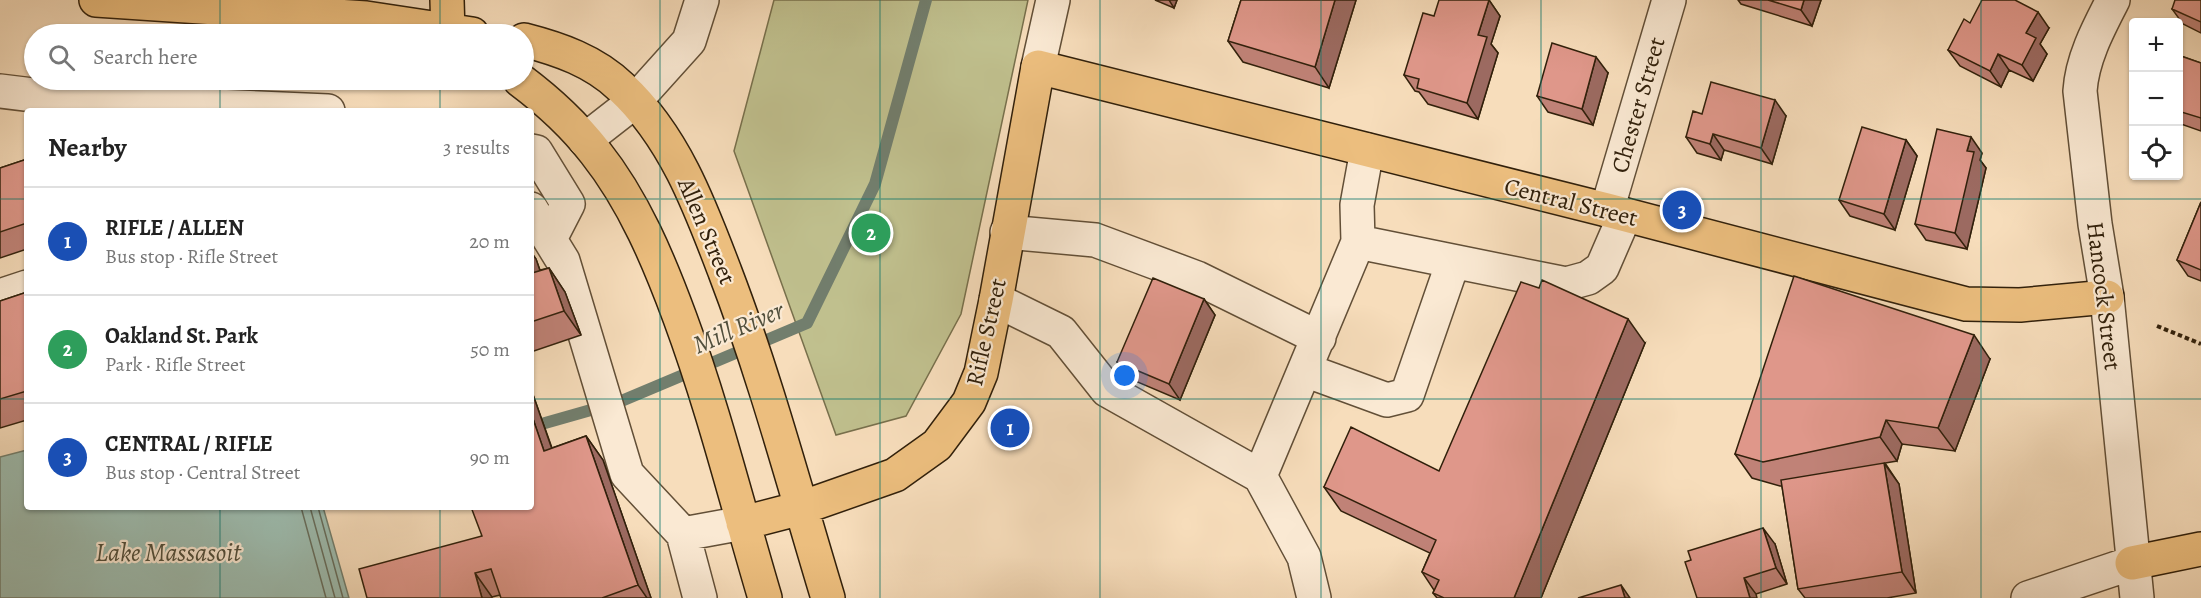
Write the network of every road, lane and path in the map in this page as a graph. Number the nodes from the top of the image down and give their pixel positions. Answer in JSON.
{"nodes":[{"id":1,"x":96,"y":0,"type":"edge"},
{"id":2,"x":702,"y":0,"type":"edge"},
{"id":3,"x":1053,"y":0,"type":"edge"},
{"id":4,"x":1669,"y":0,"type":"edge"},
{"id":5,"x":2113,"y":0,"type":"edge"},
{"id":6,"x":442,"y":24,"type":"edge"},
{"id":7,"x":534,"y":43,"type":"edge"},
{"id":8,"x":1038,"y":68,"type":"junction"},
{"id":9,"x":532,"y":90,"type":"edge"},
{"id":10,"x":0,"y":91,"type":"edge"},
{"id":11,"x":635,"y":101,"type":"junction"},
{"id":12,"x":258,"y":108,"type":"edge"},
{"id":13,"x":585,"y":140,"type":"junction"},
{"id":14,"x":1367,"y":150,"type":"junction"},
{"id":15,"x":534,"y":152,"type":"edge"},
{"id":16,"x":1616,"y":213,"type":"junction"},
{"id":17,"x":534,"y":214,"type":"edge"},
{"id":18,"x":1007,"y":231,"type":"junction"},
{"id":19,"x":550,"y":239,"type":"junction"},
{"id":20,"x":1358,"y":243,"type":"junction"},
{"id":21,"x":1453,"y":262,"type":"junction"},
{"id":22,"x":24,"y":288,"type":"edge"},
{"id":23,"x":0,"y":296,"type":"edge"},
{"id":24,"x":2108,"y":297,"type":"junction"},
{"id":25,"x":996,"y":300,"type":"junction"},
{"id":26,"x":2157,"y":326,"type":"dead end"},
{"id":27,"x":1319,"y":338,"type":"junction"},
{"id":28,"x":2201,"y":344,"type":"edge"},
{"id":29,"x":1305,"y":370,"type":"junction"},
{"id":30,"x":1260,"y":476,"type":"junction"},
{"id":31,"x":801,"y":508,"type":"junction"},
{"id":32,"x":743,"y":523,"type":"junction"},
{"id":33,"x":683,"y":534,"type":"junction"},
{"id":34,"x":2201,"y":549,"type":"edge"},
{"id":35,"x":2132,"y":563,"type":"junction"},
{"id":36,"x":700,"y":598,"type":"edge"},
{"id":37,"x":765,"y":598,"type":"edge"},
{"id":38,"x":828,"y":598,"type":"edge"},
{"id":39,"x":1314,"y":598,"type":"edge"},
{"id":40,"x":2028,"y":598,"type":"edge"},
{"id":41,"x":2137,"y":598,"type":"edge"}],
"edges":[{"from":1,"to":6,"type":"main road"},
{"from":2,"to":11,"type":"street"},
{"from":3,"to":8,"type":"street","name":"Rifle Street"},
{"from":4,"to":16,"type":"street","name":"Chester Street"},
{"from":5,"to":24,"type":"street","name":"Hancock Street"},
{"from":7,"to":11,"type":"main road","name":"Allen Street"},
{"from":8,"to":14,"type":"main road","name":"Central Street"},
{"from":8,"to":18,"type":"main road","name":"Rifle Street"},
{"from":9,"to":13,"type":"main road"},
{"from":10,"to":12,"type":"street"},
{"from":11,"to":13,"type":"street"},
{"from":11,"to":31,"type":"main road","name":"Allen Street"},
{"from":13,"to":32,"type":"main road"},
{"from":14,"to":16,"type":"main road","name":"Central Street"},
{"from":14,"to":20,"type":"street"},
{"from":15,"to":19,"type":"street"},
{"from":16,"to":21,"type":"street","name":"Chester Street"},
{"from":16,"to":24,"type":"main road","name":"Central Street"},
{"from":17,"to":19,"type":"street"},
{"from":18,"to":25,"type":"main road","name":"Rifle Street"},
{"from":18,"to":27,"type":"street"},
{"from":19,"to":33,"type":"street"},
{"from":20,"to":21,"type":"street","name":"Chester Street"},
{"from":20,"to":27,"type":"street"},
{"from":21,"to":29,"type":"street"},
{"from":22,"to":23,"type":"street"},
{"from":24,"to":35,"type":"street","name":"Hancock Street"},
{"from":25,"to":30,"type":"street"},
{"from":25,"to":31,"type":"main road","name":"Rifle Street"},
{"from":26,"to":28,"type":"path"},
{"from":27,"to":29,"type":"street"},
{"from":29,"to":30,"type":"street"},
{"from":30,"to":39,"type":"street"},
{"from":31,"to":32,"type":"main road","name":"Rifle Street"},
{"from":31,"to":38,"type":"main road","name":"Allen Street"},
{"from":32,"to":33,"type":"street"},
{"from":32,"to":37,"type":"main road"},
{"from":33,"to":36,"type":"street"},
{"from":34,"to":35,"type":"main road"},
{"from":35,"to":40,"type":"street"},
{"from":35,"to":41,"type":"street","name":"Hancock Street"}]}
